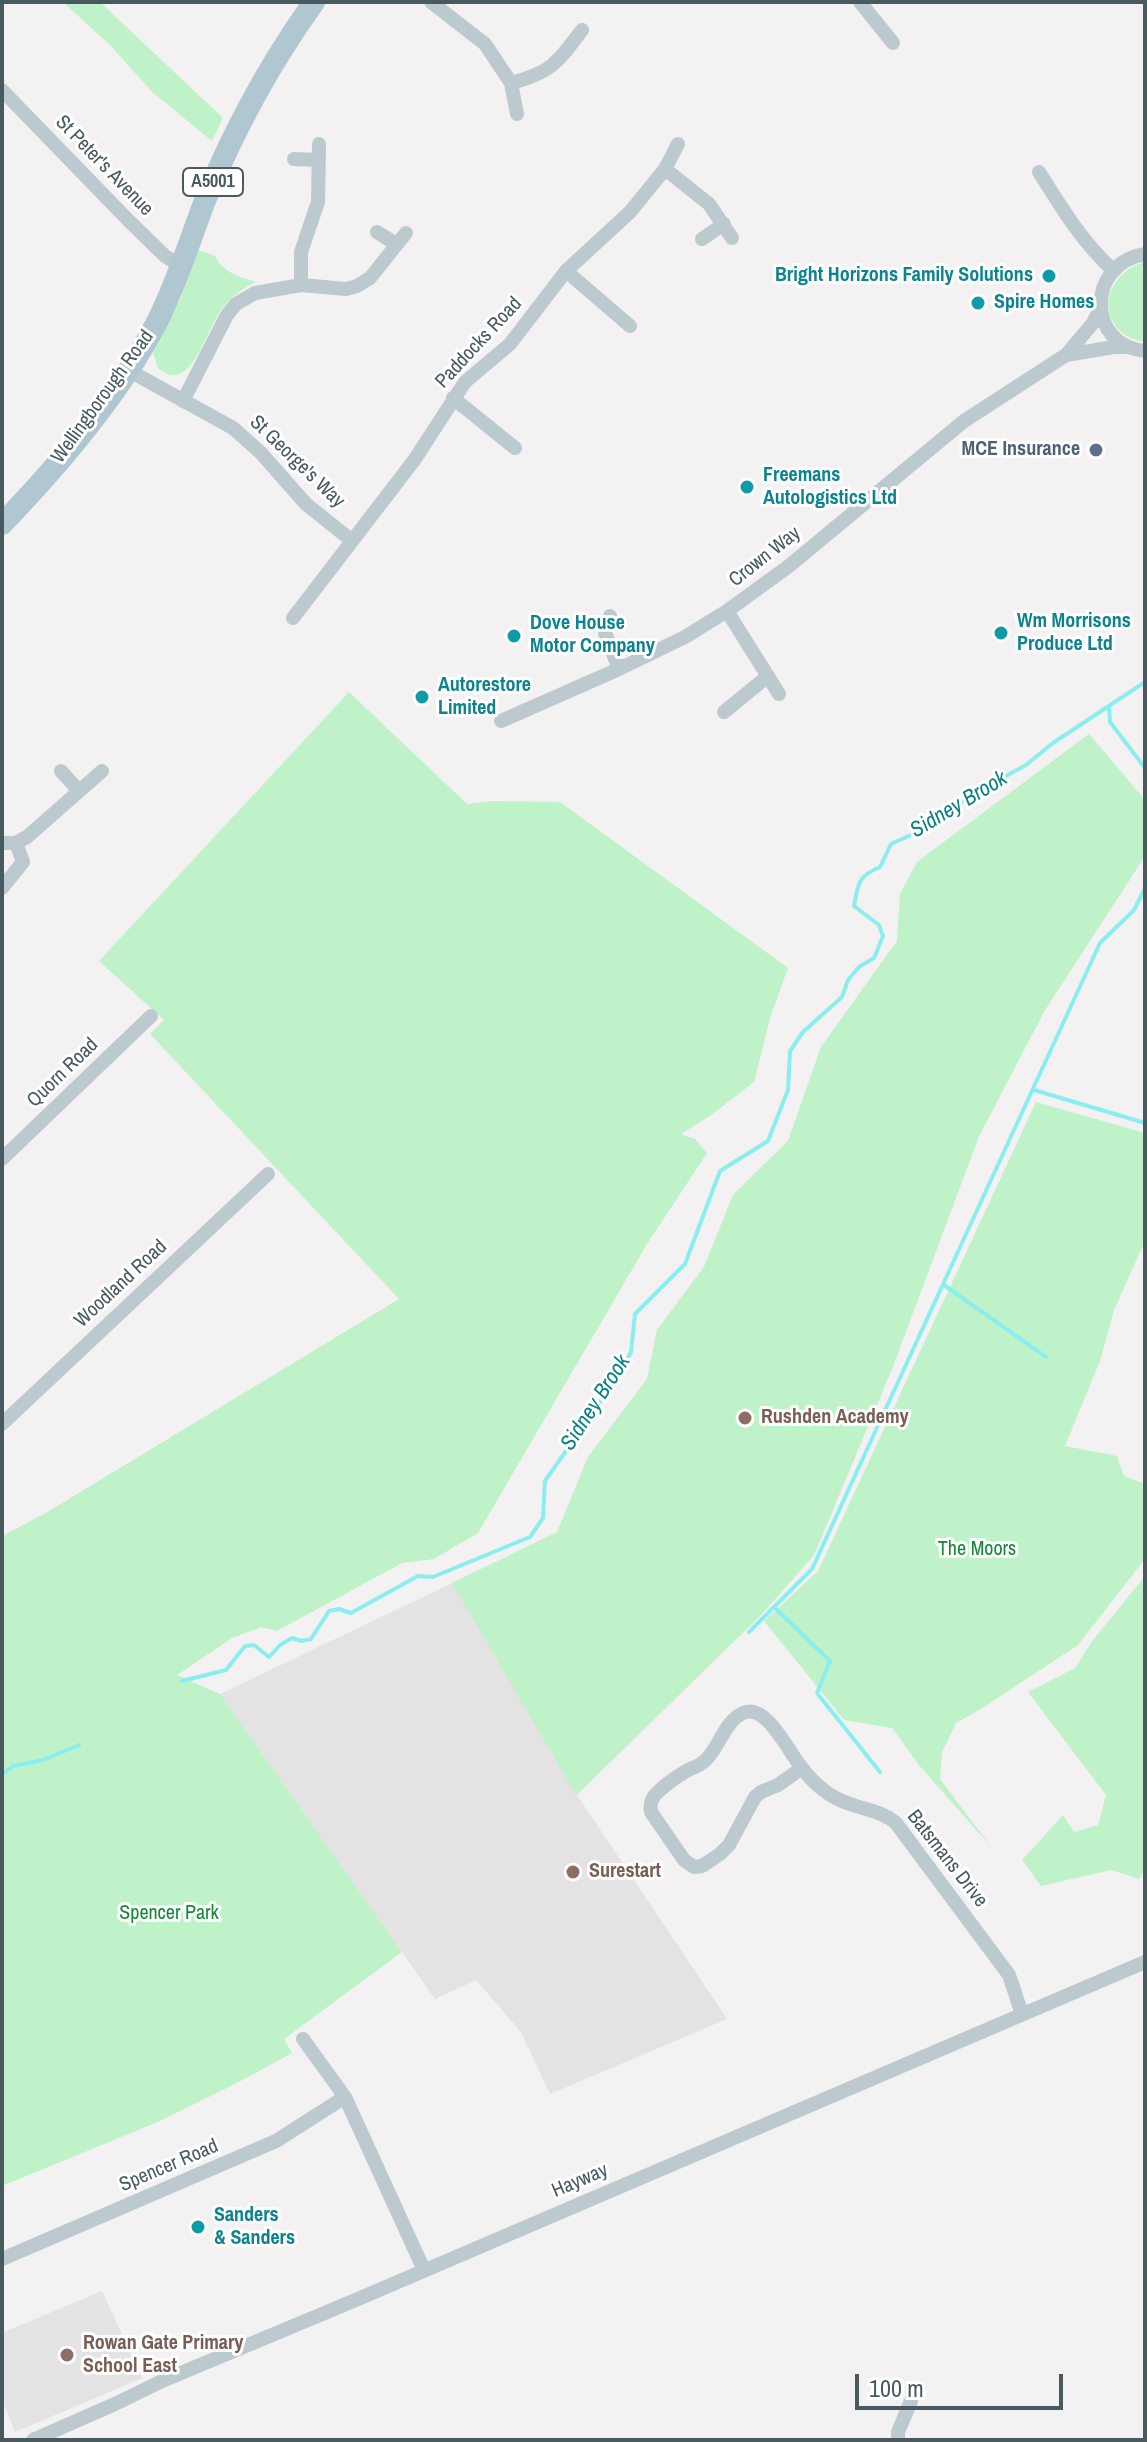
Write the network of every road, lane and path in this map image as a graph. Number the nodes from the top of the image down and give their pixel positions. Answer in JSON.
{"nodes":[{"id":1,"x":314,"y":2,"type":"edge"},
{"id":2,"x":431,"y":2,"type":"edge"},
{"id":3,"x":860,"y":2,"type":"edge"},
{"id":4,"x":585,"y":28,"type":"dead end"},
{"id":5,"x":893,"y":43,"type":"dead end"},
{"id":6,"x":511,"y":83,"type":"junction"},
{"id":7,"x":2,"y":90,"type":"edge"},
{"id":8,"x":517,"y":114,"type":"dead end"},
{"id":9,"x":319,"y":144,"type":"dead end"},
{"id":10,"x":678,"y":144,"type":"dead end"},
{"id":11,"x":294,"y":159,"type":"dead end"},
{"id":12,"x":319,"y":160,"type":"junction"},
{"id":13,"x":665,"y":169,"type":"junction"},
{"id":14,"x":1039,"y":172,"type":"dead end"},
{"id":15,"x":724,"y":224,"type":"junction"},
{"id":16,"x":377,"y":232,"type":"dead end"},
{"id":17,"x":732,"y":238,"type":"dead end"},
{"id":18,"x":702,"y":239,"type":"dead end"},
{"id":19,"x":1144,"y":254,"type":"edge"},
{"id":20,"x":181,"y":266,"type":"junction"},
{"id":21,"x":1113,"y":270,"type":"junction"},
{"id":22,"x":566,"y":271,"type":"junction"},
{"id":23,"x":301,"y":285,"type":"junction"},
{"id":24,"x":1101,"y":307,"type":"junction"},
{"id":25,"x":630,"y":326,"type":"dead end"},
{"id":26,"x":1129,"y":347,"type":"junction"},
{"id":27,"x":1145,"y":351,"type":"edge"},
{"id":28,"x":1066,"y":355,"type":"junction"},
{"id":29,"x":128,"y":370,"type":"junction"},
{"id":30,"x":453,"y":398,"type":"junction"},
{"id":31,"x":183,"y":401,"type":"junction"},
{"id":32,"x":515,"y":448,"type":"dead end"},
{"id":33,"x":2,"y":524,"type":"edge"},
{"id":34,"x":351,"y":540,"type":"junction"},
{"id":35,"x":727,"y":611,"type":"junction"},
{"id":36,"x":610,"y":616,"type":"dead end"},
{"id":37,"x":293,"y":618,"type":"dead end"},
{"id":38,"x":619,"y":669,"type":"junction"},
{"id":39,"x":768,"y":676,"type":"junction"},
{"id":40,"x":779,"y":694,"type":"dead end"},
{"id":41,"x":724,"y":712,"type":"dead end"},
{"id":42,"x":501,"y":721,"type":"dead end"},
{"id":43,"x":61,"y":771,"type":"dead end"},
{"id":44,"x":102,"y":771,"type":"dead end"},
{"id":45,"x":79,"y":791,"type":"junction"},
{"id":46,"x":9,"y":843,"type":"edge"},
{"id":47,"x":2,"y":888,"type":"edge"},
{"id":48,"x":151,"y":1016,"type":"dead end"},
{"id":49,"x":2,"y":1159,"type":"edge"},
{"id":50,"x":268,"y":1174,"type":"dead end"},
{"id":51,"x":2,"y":1424,"type":"edge"},
{"id":52,"x":802,"y":1768,"type":"junction"},
{"id":53,"x":1145,"y":1962,"type":"edge"},
{"id":54,"x":1022,"y":2014,"type":"junction"},
{"id":55,"x":303,"y":2039,"type":"dead end"},
{"id":56,"x":345,"y":2097,"type":"junction"},
{"id":57,"x":2,"y":2259,"type":"edge"},
{"id":58,"x":424,"y":2270,"type":"junction"},
{"id":59,"x":911,"y":2401,"type":"dead end"},
{"id":60,"x":33,"y":2440,"type":"edge"},
{"id":61,"x":898,"y":2440,"type":"edge"}],
"edges":[{"from":1,"to":20,"type":"main road","name":"Wellingborough Road","number":"A5001"},
{"from":2,"to":6,"type":"street"},
{"from":3,"to":5,"type":"street"},
{"from":4,"to":6,"type":"street"},
{"from":6,"to":8,"type":"street"},
{"from":7,"to":20,"type":"street","name":"St Peter's Avenue"},
{"from":9,"to":12,"type":"street"},
{"from":10,"to":13,"type":"street","name":"Paddocks Road"},
{"from":11,"to":12,"type":"street"},
{"from":12,"to":23,"type":"street"},
{"from":13,"to":15,"type":"street"},
{"from":13,"to":22,"type":"street","name":"Paddocks Road"},
{"from":14,"to":21,"type":"street"},
{"from":15,"to":17,"type":"street"},
{"from":15,"to":18,"type":"street"},
{"from":16,"to":23,"type":"street"},
{"from":19,"to":21,"type":"street"},
{"from":20,"to":29,"type":"main road","name":"Wellingborough Road","number":"A5001"},
{"from":21,"to":24,"type":"street","name":"Crown Way"},
{"from":22,"to":25,"type":"street"},
{"from":22,"to":30,"type":"street","name":"Paddocks Road"},
{"from":23,"to":31,"type":"street"},
{"from":24,"to":26,"type":"street"},
{"from":24,"to":28,"type":"street","name":"Crown Way"},
{"from":26,"to":27,"type":"street"},
{"from":26,"to":28,"type":"street","name":"Crown Way"},
{"from":28,"to":35,"type":"street","name":"Crown Way"},
{"from":29,"to":31,"type":"street","name":"St George's Way"},
{"from":29,"to":33,"type":"main road","name":"Wellingborough Road","number":"A5001"},
{"from":30,"to":32,"type":"street"},
{"from":30,"to":34,"type":"street","name":"Paddocks Road"},
{"from":31,"to":34,"type":"street","name":"St George's Way"},
{"from":34,"to":37,"type":"street","name":"Paddocks Road"},
{"from":35,"to":38,"type":"street","name":"Crown Way"},
{"from":35,"to":39,"type":"street"},
{"from":36,"to":38,"type":"street"},
{"from":38,"to":42,"type":"street","name":"Crown Way"},
{"from":39,"to":40,"type":"street"},
{"from":39,"to":41,"type":"street"},
{"from":43,"to":45,"type":"street"},
{"from":44,"to":45,"type":"street"},
{"from":45,"to":46,"type":"street"},
{"from":46,"to":47,"type":"street"},
{"from":48,"to":49,"type":"street","name":"Quorn Road"},
{"from":50,"to":51,"type":"street","name":"Woodland Road"},
{"from":52,"to":52,"type":"street","name":"Batsmans Drive"},
{"from":52,"to":54,"type":"street","name":"Batsmans Drive"},
{"from":53,"to":54,"type":"street","name":"Hayway"},
{"from":54,"to":58,"type":"street","name":"Hayway"},
{"from":55,"to":56,"type":"street"},
{"from":56,"to":57,"type":"street","name":"Spencer Road"},
{"from":56,"to":58,"type":"street"},
{"from":58,"to":60,"type":"street","name":"Hayway"},
{"from":59,"to":61,"type":"street"}]}
